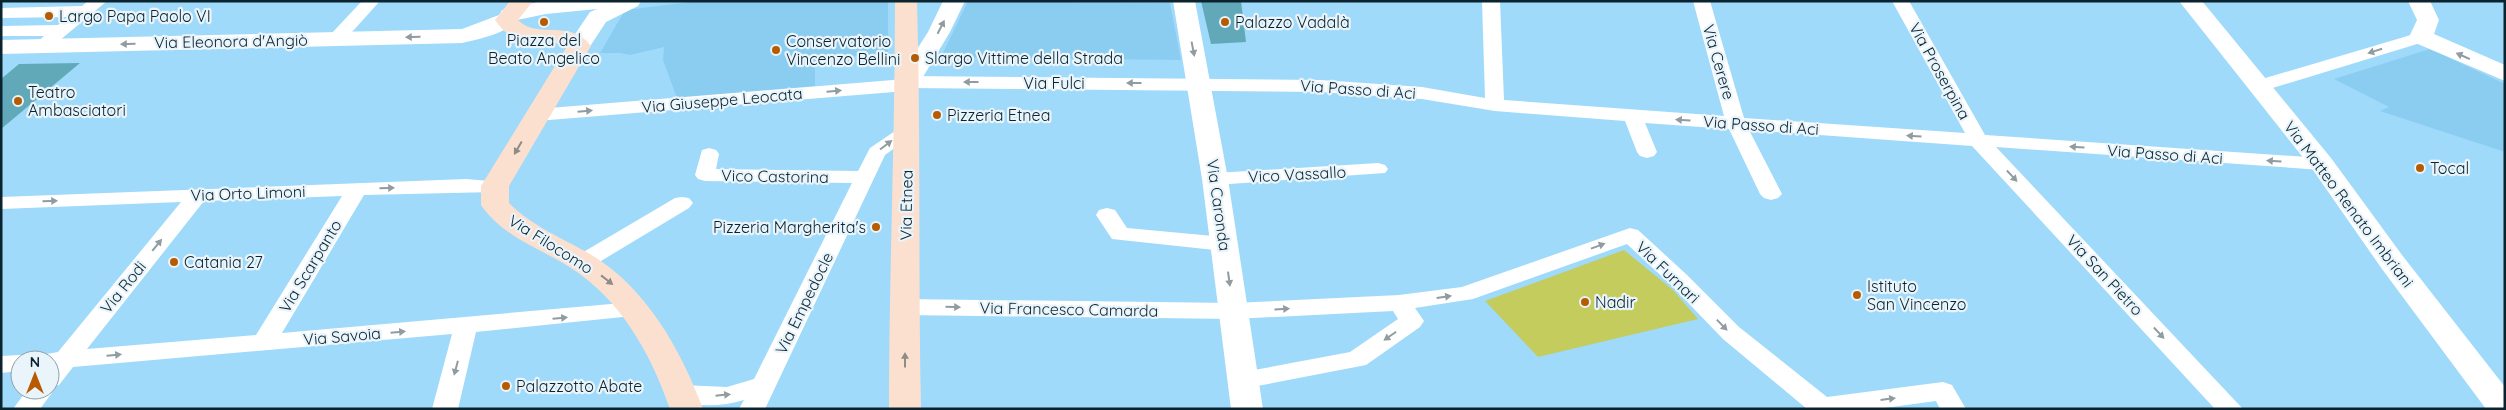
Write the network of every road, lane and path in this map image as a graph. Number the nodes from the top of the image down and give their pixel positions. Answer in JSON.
{"nodes":[{"id":1,"x":372,"y":1,"type":"edge"},
{"id":2,"x":609,"y":1,"type":"edge"},
{"id":3,"x":630,"y":1,"type":"edge"},
{"id":4,"x":906,"y":1,"type":"edge"},
{"id":5,"x":954,"y":1,"type":"edge"},
{"id":6,"x":1184,"y":1,"type":"edge"},
{"id":7,"x":1491,"y":1,"type":"edge"},
{"id":8,"x":1702,"y":1,"type":"edge"},
{"id":9,"x":1900,"y":1,"type":"edge"},
{"id":10,"x":2190,"y":1,"type":"edge"},
{"id":11,"x":2419,"y":1,"type":"edge"},
{"id":12,"x":92,"y":6,"type":"edge"},
{"id":13,"x":512,"y":12,"type":"edge"},
{"id":14,"x":1,"y":13,"type":"edge"},
{"id":15,"x":63,"y":30,"type":"junction"},
{"id":16,"x":1,"y":31,"type":"edge"},
{"id":17,"x":2421,"y":37,"type":"junction"},
{"id":18,"x":337,"y":38,"type":"junction"},
{"id":19,"x":42,"y":46,"type":"junction"},
{"id":20,"x":578,"y":46,"type":"junction"},
{"id":21,"x":1,"y":47,"type":"edge"},
{"id":22,"x":2505,"y":74,"type":"edge"},
{"id":23,"x":908,"y":82,"type":"junction"},
{"id":24,"x":1200,"y":84,"type":"junction"},
{"id":25,"x":2259,"y":86,"type":"junction"},
{"id":26,"x":1495,"y":105,"type":"junction"},
{"id":27,"x":537,"y":115,"type":"junction"},
{"id":28,"x":1633,"y":116,"type":"junction"},
{"id":29,"x":1736,"y":123,"type":"junction"},
{"id":30,"x":908,"y":131,"type":"junction"},
{"id":31,"x":1979,"y":141,"type":"junction"},
{"id":32,"x":1647,"y":152,"type":"dead end"},
{"id":33,"x":709,"y":154,"type":"dead end"},
{"id":34,"x":2322,"y":164,"type":"junction"},
{"id":35,"x":1378,"y":169,"type":"dead end"},
{"id":36,"x":1215,"y":179,"type":"junction"},
{"id":37,"x":495,"y":186,"type":"junction"},
{"id":38,"x":860,"y":187,"type":"junction"},
{"id":39,"x":356,"y":189,"type":"junction"},
{"id":40,"x":1771,"y":194,"type":"dead end"},
{"id":41,"x":197,"y":196,"type":"junction"},
{"id":42,"x":1,"y":203,"type":"edge"},
{"id":43,"x":682,"y":203,"type":"dead end"},
{"id":44,"x":1107,"y":215,"type":"dead end"},
{"id":45,"x":1224,"y":244,"type":"junction"},
{"id":46,"x":583,"y":262,"type":"junction"},
{"id":47,"x":1399,"y":303,"type":"junction"},
{"id":48,"x":904,"y":307,"type":"junction"},
{"id":49,"x":634,"y":310,"type":"junction"},
{"id":50,"x":1234,"y":311,"type":"junction"},
{"id":51,"x":466,"y":326,"type":"junction"},
{"id":52,"x":264,"y":342,"type":"junction"},
{"id":53,"x":60,"y":358,"type":"edge"},
{"id":54,"x":60,"y":360,"type":"edge"},
{"id":55,"x":1242,"y":380,"type":"junction"},
{"id":56,"x":763,"y":385,"type":"junction"},
{"id":57,"x":684,"y":401,"type":"edge"},
{"id":58,"x":445,"y":409,"type":"edge"},
{"id":59,"x":752,"y":409,"type":"edge"},
{"id":60,"x":904,"y":409,"type":"edge"},
{"id":61,"x":1247,"y":409,"type":"edge"},
{"id":62,"x":1954,"y":409,"type":"edge"},
{"id":63,"x":2230,"y":409,"type":"edge"},
{"id":64,"x":2504,"y":409,"type":"edge"}],
"edges":[{"from":1,"to":18,"type":"street"},
{"from":2,"to":13,"type":"main road","name":"Via Eleonora d'Angiò"},
{"from":3,"to":20,"type":"main road"},
{"from":4,"to":23,"type":"main road","name":"Via Etnea"},
{"from":23,"to":5,"type":"main road","one_way":true},
{"from":6,"to":24,"type":"main road","name":"Via Caronda","one_way":true},
{"from":7,"to":26,"type":"street"},
{"from":8,"to":29,"type":"street","name":"Via Cerere"},
{"from":9,"to":31,"type":"street","name":"Via Proserpina"},
{"from":10,"to":25,"type":"main road","name":"Via Matteo Renato Imbriani"},
{"from":11,"to":17,"type":"main road"},
{"from":12,"to":14,"type":"street"},
{"from":12,"to":15,"type":"street"},
{"from":13,"to":18,"type":"main road","name":"Via Eleonora d'Angiò","one_way":true},
{"from":13,"to":20,"type":"main road"},
{"from":15,"to":16,"type":"street"},
{"from":15,"to":19,"type":"street"},
{"from":22,"to":17,"type":"main road","one_way":true},
{"from":17,"to":25,"type":"street","one_way":true},
{"from":18,"to":19,"type":"main road","name":"Via Eleonora d'Angiò","one_way":true},
{"from":19,"to":21,"type":"main road","name":"Via Eleonora d'Angiò"},
{"from":20,"to":27,"type":"main road"},
{"from":24,"to":23,"type":"street","name":"Via Fulci","one_way":true},
{"from":27,"to":23,"type":"street","name":"Via Giuseppe Leocata","one_way":true},
{"from":23,"to":30,"type":"main road","name":"Via Etnea"},
{"from":24,"to":26,"type":"street","name":"Via Passo di Aci"},
{"from":24,"to":36,"type":"main road","name":"Via Caronda"},
{"from":25,"to":34,"type":"main road","name":"Via Matteo Renato Imbriani"},
{"from":26,"to":28,"type":"street","name":"Via Passo di Aci"},
{"from":27,"to":37,"type":"main road","one_way":true},
{"from":29,"to":28,"type":"street","name":"Via Passo di Aci","one_way":true},
{"from":28,"to":32,"type":"street"},
{"from":31,"to":29,"type":"street","name":"Via Passo di Aci","one_way":true},
{"from":29,"to":40,"type":"street","name":"Via Cerere"},
{"from":38,"to":30,"type":"street","name":"Via Empedocle","one_way":true},
{"from":30,"to":48,"type":"main road","name":"Via Etnea"},
{"from":34,"to":31,"type":"street","name":"Via Passo di Aci","one_way":true},
{"from":31,"to":63,"type":"street","name":"Via San Pietro","one_way":true},
{"from":33,"to":38,"type":"street","name":"Vico Castorina"},
{"from":34,"to":64,"type":"main road","name":"Via Matteo Renato Imbriani"},
{"from":35,"to":36,"type":"street","name":"Vico Vassallo"},
{"from":36,"to":45,"type":"main road","name":"Via Caronda"},
{"from":39,"to":37,"type":"street","name":"Via Orto Limoni","one_way":true},
{"from":37,"to":46,"type":"main road","name":"Via Filocomo"},
{"from":38,"to":56,"type":"street","name":"Via Empedocle"},
{"from":39,"to":41,"type":"street","name":"Via Orto Limoni"},
{"from":39,"to":52,"type":"street","name":"Via Scarpanto"},
{"from":42,"to":41,"type":"street","name":"Via Orto Limoni","one_way":true},
{"from":53,"to":41,"type":"street","name":"Via Rodi","one_way":true},
{"from":43,"to":46,"type":"street"},
{"from":44,"to":45,"type":"street"},
{"from":45,"to":50,"type":"main road","name":"Via Caronda","one_way":true},
{"from":46,"to":49,"type":"main road","name":"Via Filocomo","one_way":true},
{"from":50,"to":47,"type":"street","name":"Via Furnari","one_way":true},
{"from":47,"to":55,"type":"street","one_way":true},
{"from":47,"to":62,"type":"street","name":"Via Furnari","one_way":true},
{"from":48,"to":50,"type":"street","name":"Via Francesco Camarda","one_way":true},
{"from":60,"to":48,"type":"main road","name":"Via Etnea","one_way":true},
{"from":51,"to":49,"type":"street","name":"Via Savoia","one_way":true},
{"from":49,"to":57,"type":"main road","name":"Via Filocomo"},
{"from":50,"to":55,"type":"main road","name":"Via Caronda"},
{"from":52,"to":51,"type":"street","name":"Via Savoia","one_way":true},
{"from":51,"to":58,"type":"street","one_way":true},
{"from":54,"to":52,"type":"street","name":"Via Savoia","one_way":true},
{"from":55,"to":61,"type":"main road","name":"Via Caronda"},
{"from":57,"to":56,"type":"street","one_way":true},
{"from":56,"to":59,"type":"street","name":"Via Empedocle"}]}
